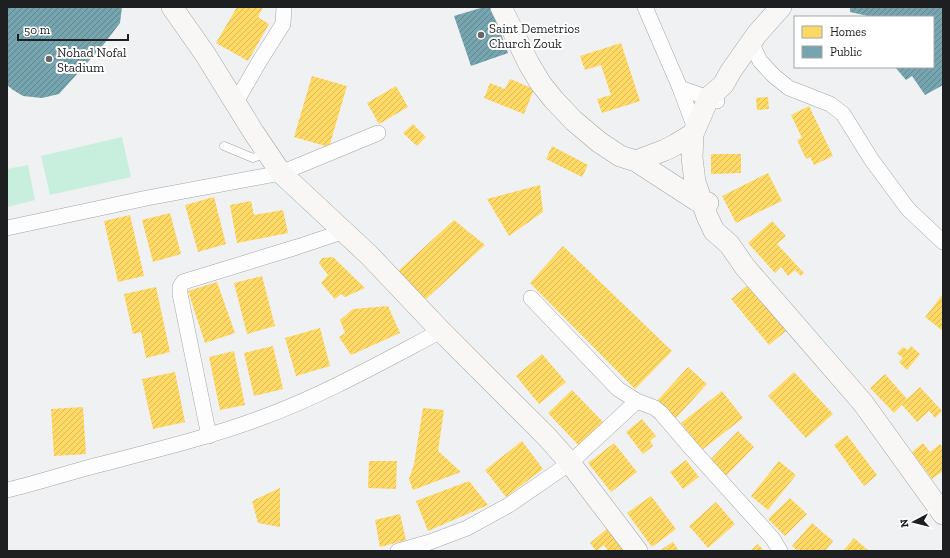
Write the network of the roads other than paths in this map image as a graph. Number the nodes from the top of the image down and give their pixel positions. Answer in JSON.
{"nodes":[{"id":1,"x":172,"y":7,"type":"edge"},
{"id":2,"x":284,"y":7,"type":"edge"},
{"id":3,"x":501,"y":7,"type":"edge"},
{"id":4,"x":645,"y":7,"type":"edge"},
{"id":5,"x":781,"y":7,"type":"edge"},
{"id":6,"x":751,"y":42,"type":"junction"},
{"id":7,"x":680,"y":88,"type":"junction"},
{"id":8,"x":717,"y":95,"type":"junction"},
{"id":9,"x":236,"y":102,"type":"junction"},
{"id":10,"x":694,"y":131,"type":"junction"},
{"id":11,"x":378,"y":133,"type":"dead end"},
{"id":12,"x":224,"y":146,"type":"dead end"},
{"id":13,"x":267,"y":152,"type":"junction"},
{"id":14,"x":628,"y":158,"type":"junction"},
{"id":15,"x":281,"y":173,"type":"junction"},
{"id":16,"x":711,"y":209,"type":"junction"},
{"id":17,"x":7,"y":228,"type":"edge"},
{"id":18,"x":345,"y":231,"type":"junction"},
{"id":19,"x":943,"y":242,"type":"edge"},
{"id":20,"x":531,"y":298,"type":"dead end"},
{"id":21,"x":442,"y":331,"type":"junction"},
{"id":22,"x":637,"y":401,"type":"junction"},
{"id":23,"x":209,"y":436,"type":"junction"},
{"id":24,"x":570,"y":463,"type":"junction"},
{"id":25,"x":7,"y":490,"type":"edge"},
{"id":26,"x":943,"y":514,"type":"edge"},
{"id":27,"x":398,"y":551,"type":"edge"},
{"id":28,"x":637,"y":551,"type":"edge"},
{"id":29,"x":780,"y":551,"type":"edge"}],
"edges":[{"from":1,"to":9,"type":"main road"},
{"from":2,"to":9,"type":"street"},
{"from":3,"to":14,"type":"main road"},
{"from":4,"to":7,"type":"street"},
{"from":5,"to":6,"type":"main road"},
{"from":6,"to":8,"type":"main road"},
{"from":6,"to":19,"type":"street"},
{"from":7,"to":8,"type":"street"},
{"from":7,"to":10,"type":"street"},
{"from":8,"to":10,"type":"main road"},
{"from":8,"to":16,"type":"main road"},
{"from":9,"to":13,"type":"main road"},
{"from":10,"to":14,"type":"main road"},
{"from":10,"to":16,"type":"main road"},
{"from":11,"to":15,"type":"street"},
{"from":12,"to":13,"type":"lane"},
{"from":13,"to":15,"type":"main road"},
{"from":14,"to":16,"type":"main road"},
{"from":15,"to":17,"type":"street"},
{"from":15,"to":18,"type":"main road"},
{"from":16,"to":26,"type":"main road"},
{"from":18,"to":21,"type":"main road"},
{"from":18,"to":23,"type":"street"},
{"from":20,"to":22,"type":"street"},
{"from":21,"to":23,"type":"street"},
{"from":21,"to":24,"type":"main road"},
{"from":22,"to":24,"type":"street"},
{"from":22,"to":29,"type":"street"},
{"from":23,"to":25,"type":"street"},
{"from":24,"to":27,"type":"street"},
{"from":24,"to":28,"type":"main road"}]}
